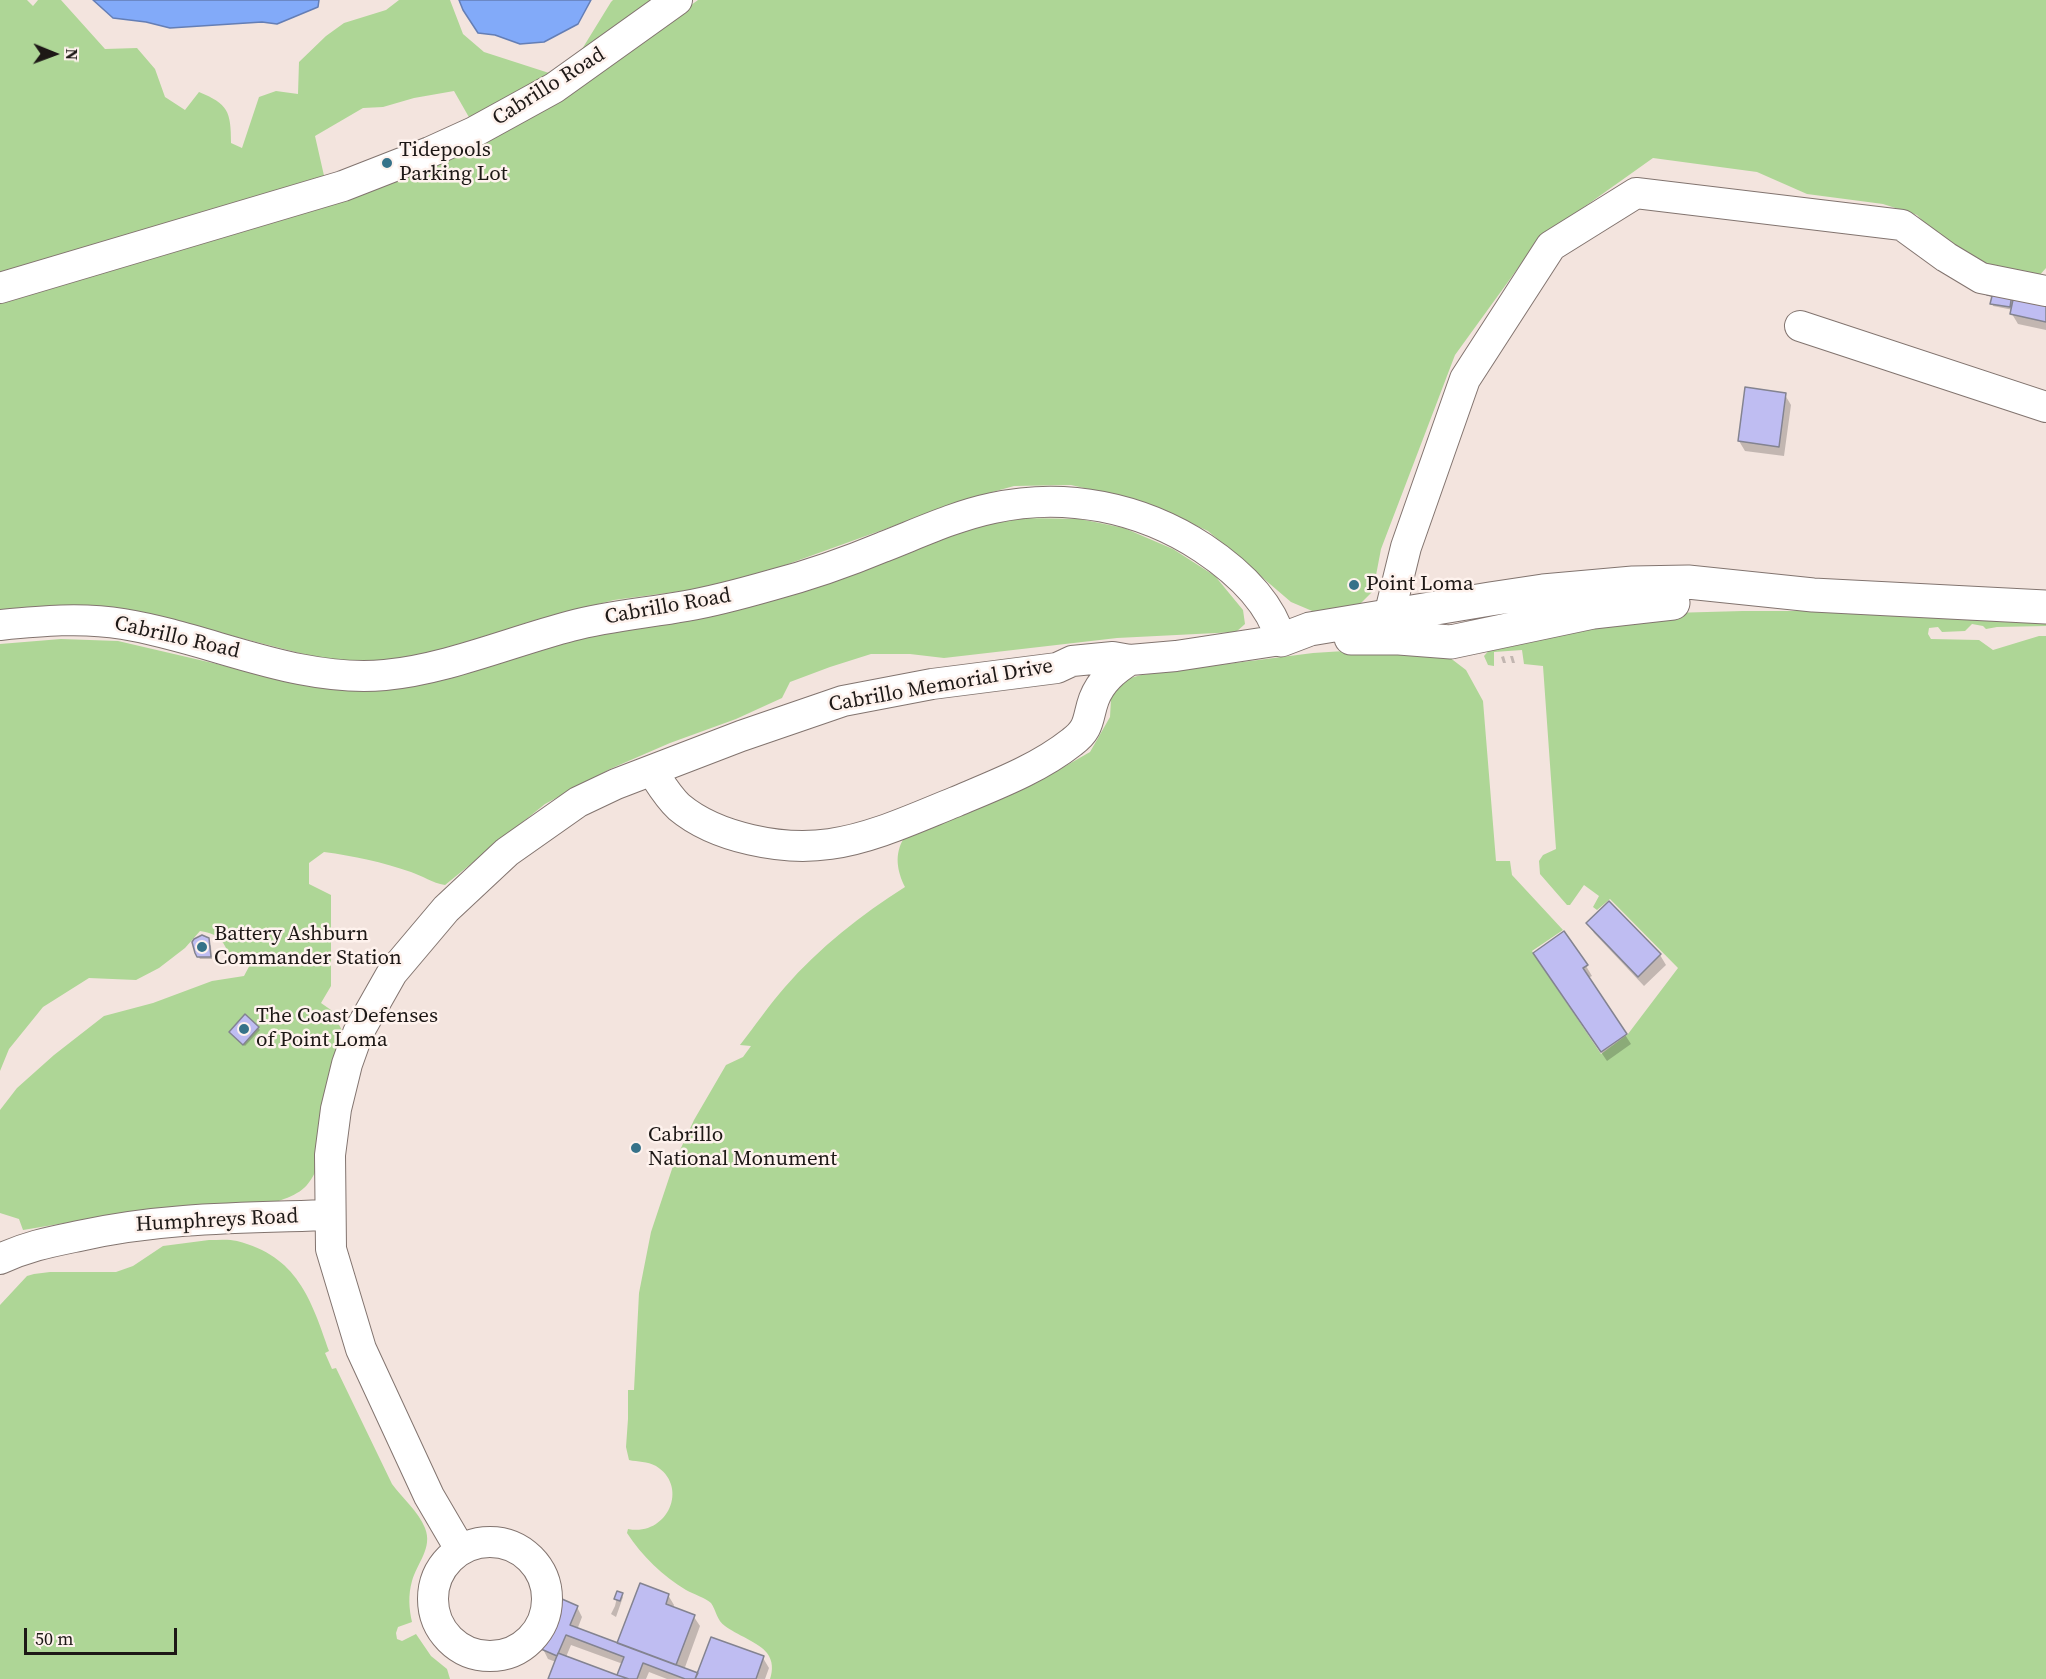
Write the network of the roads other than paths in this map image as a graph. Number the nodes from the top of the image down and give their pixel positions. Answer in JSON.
{"nodes":[{"id":1,"x":677,"y":0,"type":"edge"},
{"id":2,"x":0,"y":288,"type":"edge"},
{"id":3,"x":2046,"y":291,"type":"edge"},
{"id":4,"x":1800,"y":326,"type":"dead end"},
{"id":5,"x":2046,"y":407,"type":"edge"},
{"id":6,"x":1813,"y":595,"type":"junction"},
{"id":7,"x":2046,"y":607,"type":"edge"},
{"id":8,"x":1389,"y":616,"type":"junction"},
{"id":9,"x":0,"y":625,"type":"edge"},
{"id":10,"x":1281,"y":639,"type":"junction"},
{"id":11,"x":1131,"y":660,"type":"junction"},
{"id":12,"x":1057,"y":668,"type":"junction"},
{"id":13,"x":1092,"y":711,"type":"junction"},
{"id":14,"x":652,"y":771,"type":"junction"},
{"id":15,"x":330,"y":1215,"type":"junction"},
{"id":16,"x":1,"y":1257,"type":"edge"},
{"id":17,"x":460,"y":1549,"type":"dead end"}],
"edges":[{"from":1,"to":2,"type":"street","name":"Cabrillo Road"},
{"from":3,"to":8,"type":"street"},
{"from":4,"to":5,"type":"street"},
{"from":6,"to":7,"type":"main road","name":"Cabrillo Memorial Drive"},
{"from":6,"to":8,"type":"main road","name":"Cabrillo Memorial Drive"},
{"from":6,"to":10,"type":"main road","name":"Cabrillo Memorial Drive"},
{"from":8,"to":10,"type":"main road","name":"Cabrillo Memorial Drive"},
{"from":9,"to":10,"type":"street","name":"Cabrillo Road"},
{"from":10,"to":11,"type":"street","name":"Cabrillo Memorial Drive"},
{"from":11,"to":12,"type":"street","name":"Cabrillo Memorial Drive"},
{"from":11,"to":13,"type":"street"},
{"from":12,"to":13,"type":"street"},
{"from":12,"to":14,"type":"street","name":"Cabrillo Memorial Drive"},
{"from":13,"to":14,"type":"street"},
{"from":14,"to":15,"type":"street","name":"Cabrillo Memorial Drive"},
{"from":15,"to":16,"type":"street","name":"Humphreys Road"},
{"from":15,"to":17,"type":"street","name":"Cabrillo Memorial Drive"}]}
